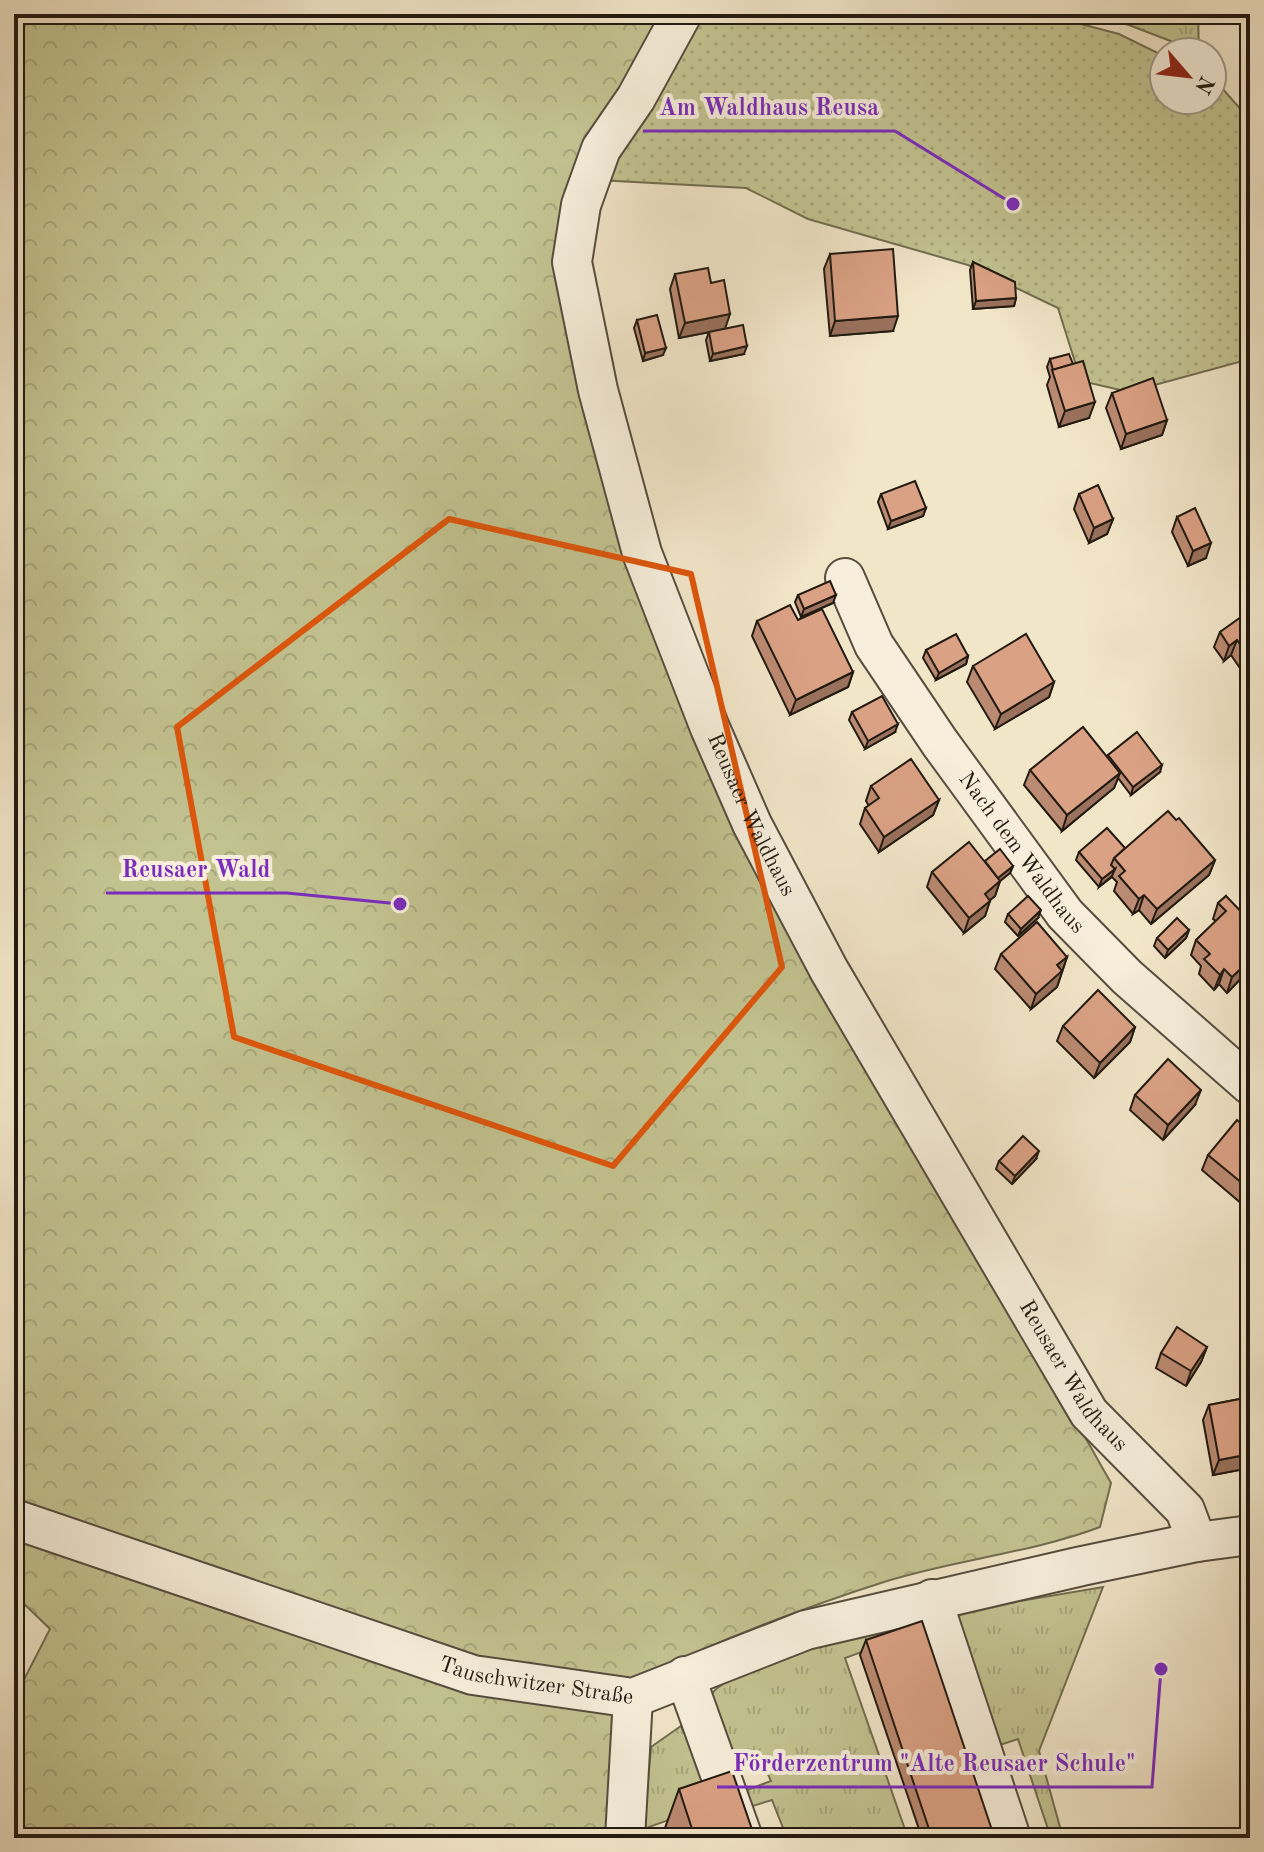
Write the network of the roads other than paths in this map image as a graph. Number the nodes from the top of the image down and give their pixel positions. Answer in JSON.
{"nodes":[{"id":1,"x":682,"y":14,"type":"edge"},
{"id":2,"x":845,"y":578,"type":"dead end"},
{"id":3,"x":1250,"y":1085,"type":"edge"},
{"id":4,"x":14,"y":1519,"type":"edge"},
{"id":5,"x":1250,"y":1535,"type":"edge"},
{"id":6,"x":1197,"y":1542,"type":"junction"},
{"id":7,"x":932,"y":1599,"type":"junction"},
{"id":8,"x":685,"y":1676,"type":"junction"},
{"id":9,"x":633,"y":1698,"type":"junction"},
{"id":10,"x":625,"y":1838,"type":"edge"},
{"id":11,"x":743,"y":1838,"type":"edge"},
{"id":12,"x":1011,"y":1838,"type":"edge"}],
"edges":[{"from":1,"to":6,"type":"street","name":"Reusaer Waldhaus"},
{"from":2,"to":3,"type":"street","name":"Nach dem Waldhaus"},
{"from":4,"to":9,"type":"street","name":"Tauschwitzer Straße"},
{"from":5,"to":6,"type":"street","name":"Tauschwitzer Straße"},
{"from":6,"to":7,"type":"street","name":"Tauschwitzer Straße"},
{"from":7,"to":8,"type":"street","name":"Tauschwitzer Straße"},
{"from":7,"to":12,"type":"street"},
{"from":8,"to":9,"type":"street","name":"Tauschwitzer Straße"},
{"from":8,"to":11,"type":"street"},
{"from":9,"to":10,"type":"street"}]}
